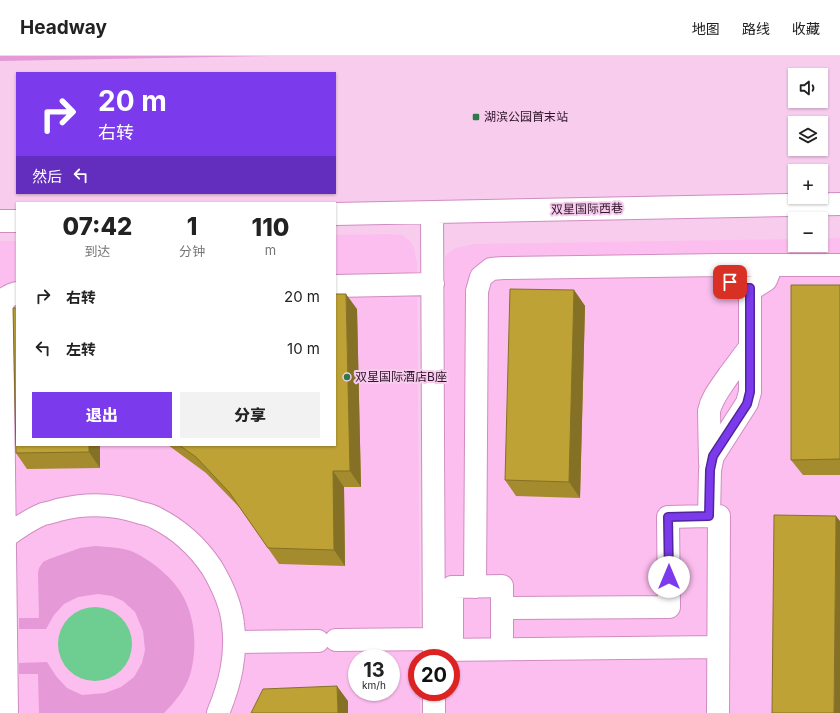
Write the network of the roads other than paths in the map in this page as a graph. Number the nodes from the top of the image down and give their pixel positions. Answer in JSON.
{"nodes":[{"id":1,"x":840,"y":204,"type":"edge"},
{"id":2,"x":432,"y":212,"type":"junction"},
{"id":3,"x":336,"y":214,"type":"edge"},
{"id":4,"x":0,"y":221,"type":"edge"},
{"id":5,"x":16,"y":221,"type":"edge"},
{"id":6,"x":722,"y":265,"type":"junction"},
{"id":7,"x":772,"y":265,"type":"junction"},
{"id":8,"x":840,"y":265,"type":"edge"},
{"id":9,"x":433,"y":284,"type":"junction"},
{"id":10,"x":336,"y":286,"type":"edge"},
{"id":11,"x":750,"y":288,"type":"junction"},
{"id":12,"x":16,"y":293,"type":"edge"},
{"id":13,"x":750,"y":347,"type":"junction"},
{"id":14,"x":710,"y":470,"type":"junction"},
{"id":15,"x":709,"y":516,"type":"junction"},
{"id":16,"x":4,"y":538,"type":"junction"},
{"id":17,"x":475,"y":587,"type":"junction"},
{"id":18,"x":502,"y":608,"type":"junction"},
{"id":19,"x":3,"y":616,"type":"edge"},
{"id":20,"x":235,"y":642,"type":"junction"},
{"id":21,"x":718,"y":648,"type":"junction"},
{"id":22,"x":439,"y":649,"type":"edge"},
{"id":23,"x":460,"y":649,"type":"edge"},
{"id":24,"x":502,"y":649,"type":"junction"},
{"id":25,"x":3,"y":672,"type":"edge"},
{"id":26,"x":434,"y":701,"type":"edge"},
{"id":27,"x":7,"y":713,"type":"edge"},
{"id":28,"x":218,"y":713,"type":"edge"},
{"id":29,"x":434,"y":713,"type":"edge"},
{"id":30,"x":718,"y":713,"type":"edge"}],
"edges":[{"from":1,"to":2,"type":"street","name":"双星国际西巷"},
{"from":2,"to":3,"type":"street","name":"双星国际西巷"},
{"from":2,"to":9,"type":"street"},
{"from":4,"to":5,"type":"street"},
{"from":6,"to":7,"type":"street"},
{"from":6,"to":11,"type":"street"},
{"from":6,"to":17,"type":"street"},
{"from":7,"to":8,"type":"street"},
{"from":7,"to":11,"type":"street"},
{"from":9,"to":10,"type":"street"},
{"from":9,"to":22,"type":"street"},
{"from":11,"to":13,"type":"street"},
{"from":12,"to":16,"type":"street"},
{"from":13,"to":14,"type":"street"},
{"from":13,"to":14,"type":"street"},
{"from":14,"to":15,"type":"street"},
{"from":15,"to":18,"type":"street"},
{"from":15,"to":21,"type":"street"},
{"from":16,"to":19,"type":"street"},
{"from":16,"to":20,"type":"street"},
{"from":17,"to":18,"type":"street"},
{"from":17,"to":22,"type":"street"},
{"from":18,"to":24,"type":"street"},
{"from":19,"to":25,"type":"street"},
{"from":20,"to":22,"type":"street"},
{"from":20,"to":28,"type":"street"},
{"from":21,"to":24,"type":"street"},
{"from":21,"to":30,"type":"street"},
{"from":23,"to":24,"type":"street"},
{"from":25,"to":27,"type":"street"},
{"from":26,"to":29,"type":"street"}]}
